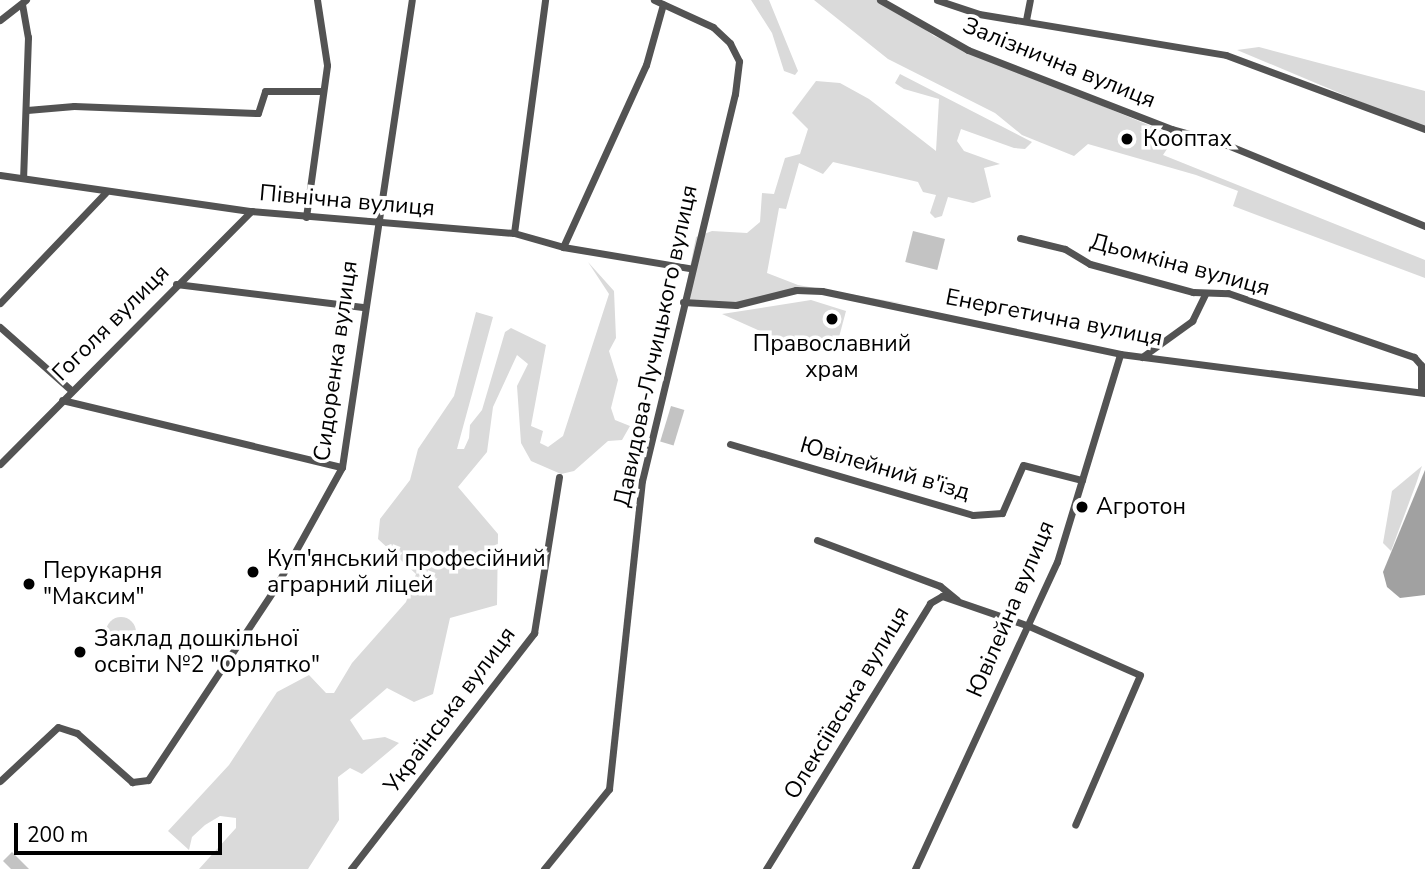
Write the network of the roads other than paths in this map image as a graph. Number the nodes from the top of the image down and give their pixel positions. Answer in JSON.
{"nodes":[{"id":1,"x":317,"y":0,"type":"edge"},
{"id":2,"x":412,"y":0,"type":"edge"},
{"id":3,"x":545,"y":0,"type":"edge"},
{"id":4,"x":654,"y":0,"type":"edge"},
{"id":5,"x":880,"y":0,"type":"edge"},
{"id":6,"x":937,"y":0,"type":"edge"},
{"id":7,"x":1030,"y":0,"type":"edge"},
{"id":8,"x":24,"y":2,"type":"edge"},
{"id":9,"x":663,"y":4,"type":"junction"},
{"id":10,"x":0,"y":20,"type":"edge"},
{"id":11,"x":1026,"y":20,"type":"junction"},
{"id":12,"x":323,"y":91,"type":"junction"},
{"id":13,"x":27,"y":110,"type":"junction"},
{"id":14,"x":1425,"y":129,"type":"edge"},
{"id":15,"x":0,"y":175,"type":"edge"},
{"id":16,"x":23,"y":178,"type":"junction"},
{"id":17,"x":106,"y":192,"type":"junction"},
{"id":18,"x":251,"y":211,"type":"junction"},
{"id":19,"x":306,"y":217,"type":"junction"},
{"id":20,"x":375,"y":225,"type":"junction"},
{"id":21,"x":1425,"y":226,"type":"edge"},
{"id":22,"x":514,"y":233,"type":"junction"},
{"id":23,"x":1020,"y":238,"type":"dead end"},
{"id":24,"x":563,"y":247,"type":"junction"},
{"id":25,"x":689,"y":268,"type":"junction"},
{"id":26,"x":176,"y":284,"type":"junction"},
{"id":27,"x":1205,"y":294,"type":"junction"},
{"id":28,"x":683,"y":302,"type":"junction"},
{"id":29,"x":0,"y":303,"type":"edge"},
{"id":30,"x":363,"y":307,"type":"junction"},
{"id":31,"x":0,"y":327,"type":"edge"},
{"id":32,"x":1120,"y":354,"type":"junction"},
{"id":33,"x":1142,"y":357,"type":"junction"},
{"id":34,"x":1423,"y":366,"type":"edge"},
{"id":35,"x":71,"y":390,"type":"junction"},
{"id":36,"x":1423,"y":393,"type":"edge"},
{"id":37,"x":62,"y":400,"type":"junction"},
{"id":38,"x":730,"y":444,"type":"dead end"},
{"id":39,"x":0,"y":464,"type":"edge"},
{"id":40,"x":342,"y":467,"type":"junction"},
{"id":41,"x":559,"y":477,"type":"dead end"},
{"id":42,"x":1082,"y":480,"type":"junction"},
{"id":43,"x":817,"y":541,"type":"dead end"},
{"id":44,"x":960,"y":603,"type":"junction"},
{"id":45,"x":1029,"y":626,"type":"junction"},
{"id":46,"x":0,"y":781,"type":"edge"},
{"id":47,"x":1074,"y":825,"type":"dead end"},
{"id":48,"x":351,"y":869,"type":"edge"},
{"id":49,"x":544,"y":869,"type":"edge"},
{"id":50,"x":766,"y":869,"type":"edge"},
{"id":51,"x":915,"y":869,"type":"edge"}],
"edges":[{"from":1,"to":12,"type":"street"},
{"from":2,"to":20,"type":"street","name":"Сидоренка вулиця"},
{"from":3,"to":22,"type":"street"},
{"from":4,"to":9,"type":"street"},
{"from":5,"to":21,"type":"street","name":"Залізнична вулиця"},
{"from":6,"to":11,"type":"street"},
{"from":7,"to":11,"type":"street"},
{"from":8,"to":10,"type":"street"},
{"from":8,"to":13,"type":"street"},
{"from":9,"to":24,"type":"street"},
{"from":9,"to":25,"type":"street","name":"Давидова-Лучицького вулиця"},
{"from":11,"to":14,"type":"street"},
{"from":12,"to":13,"type":"street"},
{"from":12,"to":19,"type":"street"},
{"from":13,"to":16,"type":"street"},
{"from":15,"to":16,"type":"street","name":"Північна вулиця"},
{"from":16,"to":17,"type":"street","name":"Північна вулиця"},
{"from":17,"to":18,"type":"street","name":"Північна вулиця"},
{"from":17,"to":29,"type":"street"},
{"from":18,"to":19,"type":"street","name":"Північна вулиця"},
{"from":18,"to":26,"type":"street","name":"Гоголя вулиця"},
{"from":19,"to":20,"type":"street","name":"Північна вулиця"},
{"from":20,"to":22,"type":"street","name":"Північна вулиця"},
{"from":20,"to":30,"type":"street","name":"Сидоренка вулиця"},
{"from":22,"to":24,"type":"street","name":"Північна вулиця"},
{"from":23,"to":27,"type":"street","name":"Дьомкіна вулиця"},
{"from":24,"to":25,"type":"street","name":"Північна вулиця"},
{"from":25,"to":28,"type":"street","name":"Давидова-Лучицького вулиця"},
{"from":26,"to":30,"type":"street"},
{"from":26,"to":35,"type":"street","name":"Гоголя вулиця"},
{"from":27,"to":33,"type":"street"},
{"from":27,"to":34,"type":"street","name":"Дьомкіна вулиця"},
{"from":28,"to":32,"type":"street","name":"Енергетична вулиця"},
{"from":28,"to":49,"type":"street","name":"Давидова-Лучицького вулиця"},
{"from":30,"to":40,"type":"street","name":"Сидоренка вулиця"},
{"from":31,"to":35,"type":"street"},
{"from":32,"to":33,"type":"street","name":"Енергетична вулиця"},
{"from":32,"to":42,"type":"street","name":"Ювілейна вулиця"},
{"from":33,"to":36,"type":"street","name":"Енергетична вулиця"},
{"from":34,"to":36,"type":"street","name":"Дьомкіна вулиця"},
{"from":35,"to":37,"type":"street","name":"Гоголя вулиця"},
{"from":37,"to":39,"type":"street","name":"Гоголя вулиця"},
{"from":37,"to":40,"type":"street"},
{"from":38,"to":42,"type":"street","name":"Ювілейний в'їзд"},
{"from":40,"to":46,"type":"street","name":"Сидоренка вулиця"},
{"from":41,"to":48,"type":"street","name":"Українська вулиця"},
{"from":42,"to":45,"type":"street","name":"Ювілейна вулиця"},
{"from":43,"to":44,"type":"street"},
{"from":44,"to":45,"type":"street","name":"Олексіївська вулиця"},
{"from":44,"to":50,"type":"street","name":"Олексіївська вулиця"},
{"from":45,"to":47,"type":"street","name":"Олексіївська вулиця"},
{"from":45,"to":51,"type":"street","name":"Ювілейна вулиця"}]}
